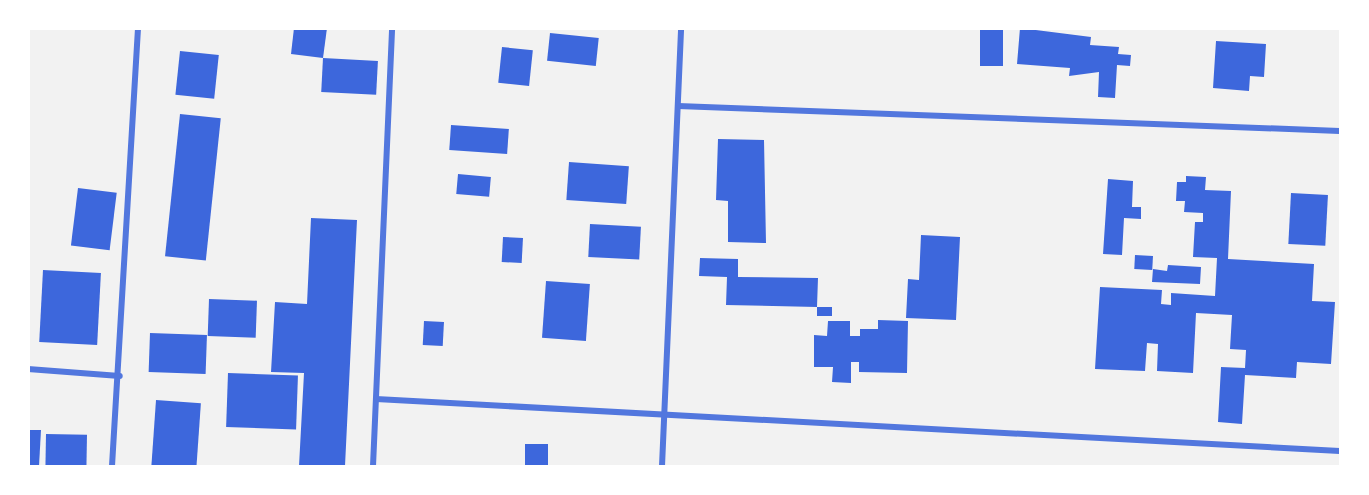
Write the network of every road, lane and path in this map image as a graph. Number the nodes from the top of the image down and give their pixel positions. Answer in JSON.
{"nodes":[{"id":1,"x":138,"y":28,"type":"edge"},
{"id":2,"x":392,"y":28,"type":"edge"},
{"id":3,"x":681,"y":28,"type":"edge"},
{"id":4,"x":678,"y":106,"type":"junction"},
{"id":5,"x":1341,"y":131,"type":"edge"},
{"id":6,"x":28,"y":369,"type":"edge"},
{"id":7,"x":120,"y":376,"type":"junction"},
{"id":8,"x":376,"y":399,"type":"junction"},
{"id":9,"x":664,"y":410,"type":"junction"},
{"id":10,"x":1341,"y":451,"type":"edge"},
{"id":11,"x":112,"y":466,"type":"edge"},
{"id":12,"x":373,"y":466,"type":"edge"},
{"id":13,"x":662,"y":466,"type":"edge"}],
"edges":[{"from":1,"to":7,"type":"street"},
{"from":2,"to":8,"type":"street"},
{"from":3,"to":4,"type":"street"},
{"from":4,"to":5,"type":"street"},
{"from":4,"to":9,"type":"street"},
{"from":6,"to":7,"type":"street"},
{"from":7,"to":11,"type":"street"},
{"from":8,"to":9,"type":"street"},
{"from":8,"to":12,"type":"street"},
{"from":9,"to":10,"type":"street"},
{"from":9,"to":13,"type":"street"}]}
